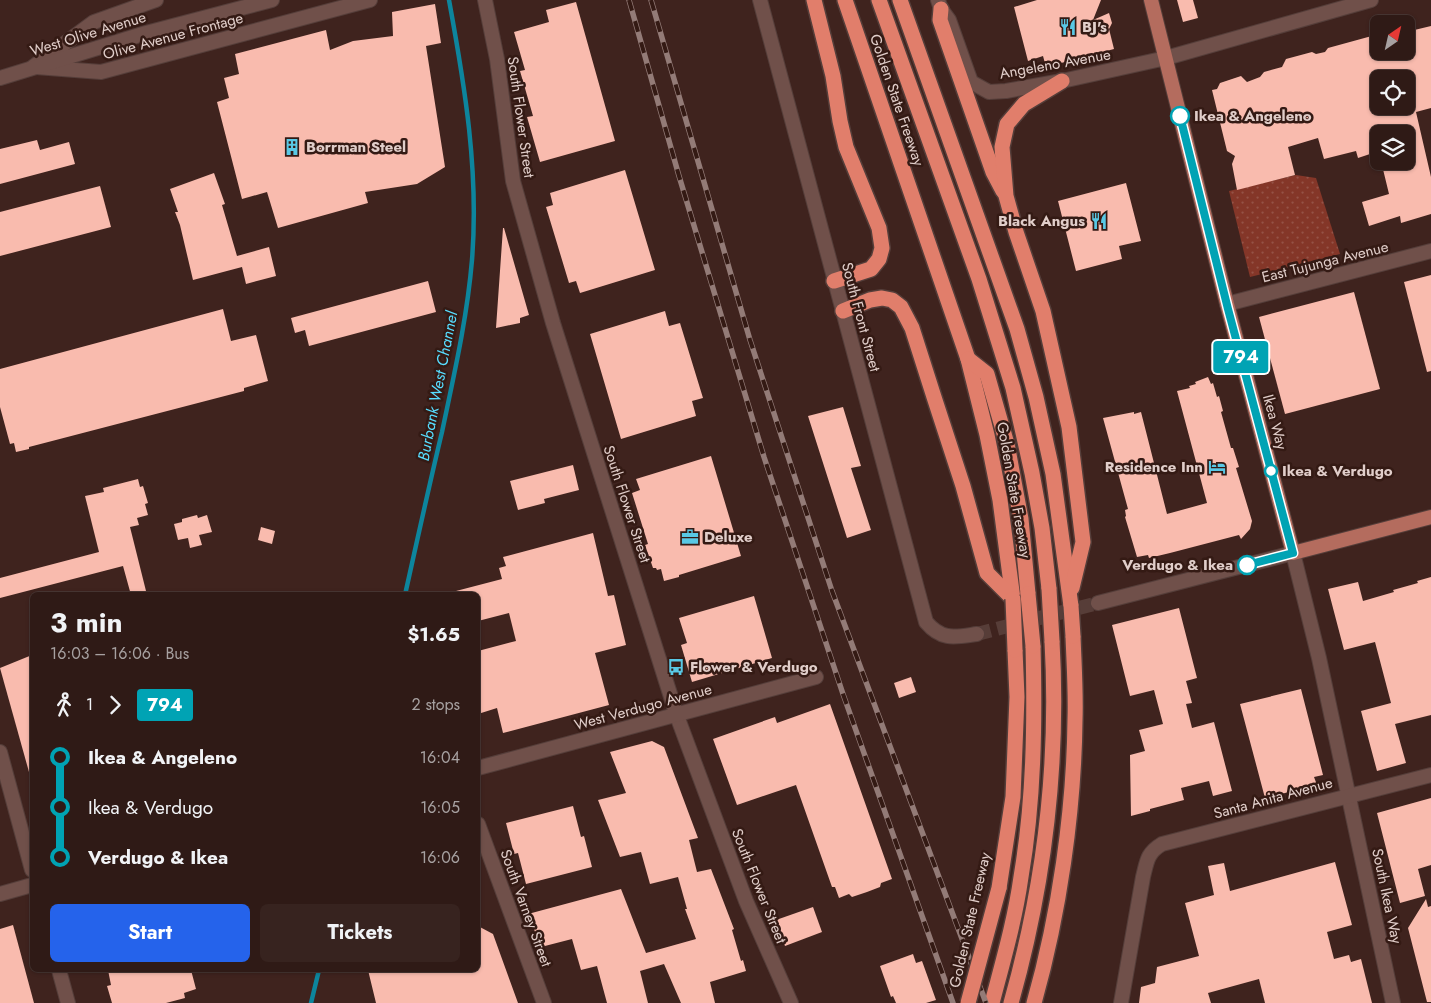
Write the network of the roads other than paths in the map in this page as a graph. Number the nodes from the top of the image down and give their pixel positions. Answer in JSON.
{"nodes":[{"id":1,"x":156,"y":0,"type":"edge"},
{"id":2,"x":272,"y":0,"type":"edge"},
{"id":3,"x":370,"y":0,"type":"edge"},
{"id":4,"x":485,"y":0,"type":"edge"},
{"id":5,"x":760,"y":0,"type":"edge"},
{"id":6,"x":814,"y":0,"type":"edge"},
{"id":7,"x":845,"y":0,"type":"edge"},
{"id":8,"x":880,"y":0,"type":"edge"},
{"id":9,"x":900,"y":0,"type":"edge"},
{"id":10,"x":1150,"y":0,"type":"edge"},
{"id":11,"x":1372,"y":0,"type":"edge"},
{"id":12,"x":940,"y":4,"type":"edge"},
{"id":13,"x":1166,"y":58,"type":"junction"},
{"id":14,"x":33,"y":67,"type":"junction"},
{"id":15,"x":0,"y":78,"type":"edge"},
{"id":16,"x":1062,"y":81,"type":"junction"},
{"id":17,"x":1006,"y":196,"type":"junction"},
{"id":18,"x":1431,"y":251,"type":"edge"},
{"id":19,"x":834,"y":281,"type":"junction"},
{"id":20,"x":1227,"y":304,"type":"junction"},
{"id":21,"x":843,"y":311,"type":"junction"},
{"id":22,"x":968,"y":359,"type":"junction"},
{"id":23,"x":1431,"y":517,"type":"edge"},
{"id":24,"x":1293,"y":553,"type":"junction"},
{"id":25,"x":1071,"y":586,"type":"junction"},
{"id":26,"x":1013,"y":598,"type":"junction"},
{"id":27,"x":1098,"y":603,"type":"tunnel mouth"},
{"id":28,"x":977,"y":634,"type":"tunnel mouth"},
{"id":29,"x":816,"y":677,"type":"dead end"},
{"id":30,"x":677,"y":716,"type":"junction"},
{"id":31,"x":0,"y":752,"type":"edge"},
{"id":32,"x":480,"y":767,"type":"edge"},
{"id":33,"x":1431,"y":775,"type":"edge"},
{"id":34,"x":1349,"y":795,"type":"junction"},
{"id":35,"x":480,"y":829,"type":"edge"},
{"id":36,"x":30,"y":863,"type":"edge"},
{"id":37,"x":30,"y":886,"type":"edge"},
{"id":38,"x":0,"y":894,"type":"edge"},
{"id":39,"x":60,"y":972,"type":"edge"},
{"id":40,"x":68,"y":1003,"type":"edge"},
{"id":41,"x":544,"y":1003,"type":"edge"},
{"id":42,"x":791,"y":1003,"type":"edge"},
{"id":43,"x":968,"y":1003,"type":"edge"},
{"id":44,"x":992,"y":1003,"type":"edge"},
{"id":45,"x":1011,"y":1003,"type":"edge"},
{"id":46,"x":1034,"y":1003,"type":"edge"},
{"id":47,"x":1122,"y":1003,"type":"edge"},
{"id":48,"x":1394,"y":1003,"type":"edge"}],
"edges":[{"from":1,"to":14,"type":"street"},
{"from":2,"to":14,"type":"street","name":"West Olive Avenue"},
{"from":3,"to":14,"type":"street","name":"Olive Avenue Frontage"},
{"from":4,"to":30,"type":"street","name":"South Flower Street"},
{"from":5,"to":19,"type":"street","name":"South Front Street"},
{"from":6,"to":19,"type":"highway"},
{"from":7,"to":22,"type":"highway","name":"Golden State Freeway"},
{"from":8,"to":45,"type":"highway","bridge":true},
{"from":9,"to":25,"type":"highway"},
{"from":10,"to":13,"type":"main road","name":"Ikea Way"},
{"from":11,"to":13,"type":"street","name":"Angeleno Avenue"},
{"from":12,"to":16,"type":"street","name":"Angeleno Avenue"},
{"from":12,"to":17,"type":"highway"},
{"from":13,"to":16,"type":"street","name":"Angeleno Avenue"},
{"from":13,"to":20,"type":"main road","name":"Ikea Way"},
{"from":14,"to":15,"type":"street","name":"West Olive Avenue"},
{"from":16,"to":17,"type":"highway"},
{"from":17,"to":25,"type":"highway"},
{"from":18,"to":20,"type":"street","name":"East Tujunga Avenue"},
{"from":19,"to":21,"type":"street","name":"South Front Street"},
{"from":20,"to":24,"type":"main road","name":"Ikea Way"},
{"from":21,"to":26,"type":"highway"},
{"from":21,"to":28,"type":"street","name":"South Front Street"},
{"from":22,"to":26,"type":"highway","name":"Golden State Freeway"},
{"from":22,"to":44,"type":"highway","bridge":true},
{"from":23,"to":24,"type":"main road"},
{"from":24,"to":27,"type":"street"},
{"from":24,"to":34,"type":"street","name":"Ikea Way"},
{"from":25,"to":46,"type":"highway","bridge":true},
{"from":26,"to":43,"type":"highway","name":"Golden State Freeway","bridge":true},
{"from":29,"to":30,"type":"street","name":"West Verdugo Avenue"},
{"from":30,"to":32,"type":"street","name":"West Verdugo Avenue"},
{"from":30,"to":42,"type":"street","name":"South Flower Street"},
{"from":31,"to":36,"type":"street"},
{"from":33,"to":34,"type":"street","name":"Santa Anita Avenue"},
{"from":34,"to":47,"type":"street","name":"Santa Anita Avenue"},
{"from":34,"to":48,"type":"street","name":"South Ikea Way"},
{"from":35,"to":41,"type":"street","name":"South Varney Street"},
{"from":37,"to":38,"type":"street"},
{"from":39,"to":40,"type":"street"}]}
